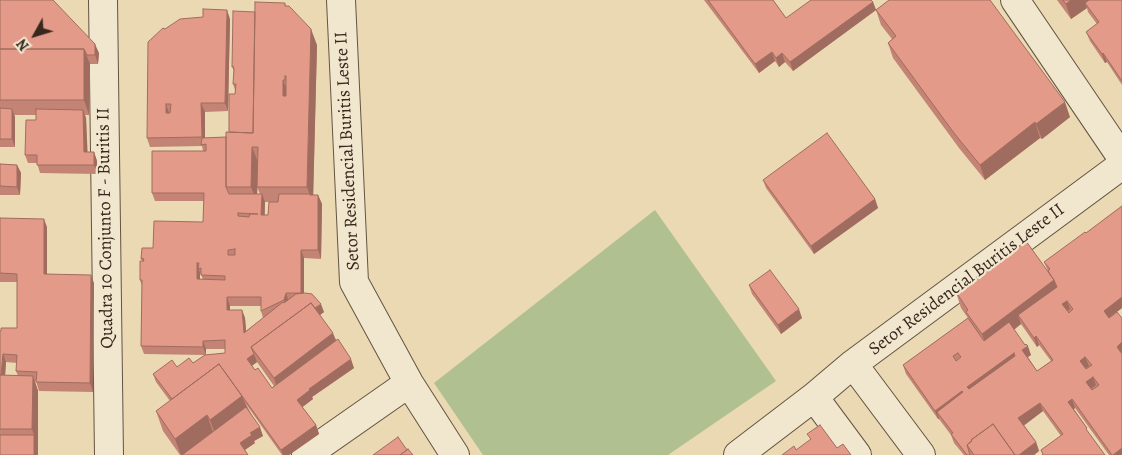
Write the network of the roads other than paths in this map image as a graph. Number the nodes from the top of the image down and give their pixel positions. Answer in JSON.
{"nodes":[{"id":1,"x":103,"y":0,"type":"edge"},
{"id":2,"x":341,"y":0,"type":"edge"},
{"id":3,"x":1015,"y":0,"type":"edge"},
{"id":4,"x":1122,"y":158,"type":"edge"},
{"id":5,"x":1122,"y":165,"type":"edge"},
{"id":6,"x":854,"y":364,"type":"junction"},
{"id":7,"x":409,"y":383,"type":"junction"},
{"id":8,"x":814,"y":397,"type":"junction"},
{"id":9,"x":109,"y":455,"type":"edge"},
{"id":10,"x":306,"y":455,"type":"edge"},
{"id":11,"x":455,"y":455,"type":"edge"},
{"id":12,"x":738,"y":455,"type":"edge"},
{"id":13,"x":857,"y":455,"type":"edge"},
{"id":14,"x":921,"y":455,"type":"edge"}],
"edges":[{"from":1,"to":9,"type":"street","name":"Quadra 10 Conjunto F - Buritis II"},
{"from":2,"to":7,"type":"street","name":"Setor Residencial Buritis Leste II"},
{"from":3,"to":4,"type":"street"},
{"from":5,"to":6,"type":"street","name":"Setor Residencial Buritis Leste II"},
{"from":6,"to":8,"type":"street","name":"Setor Residencial Buritis Leste II"},
{"from":6,"to":14,"type":"street"},
{"from":7,"to":10,"type":"street"},
{"from":7,"to":11,"type":"street","name":"Setor Residencial Buritis Leste II"},
{"from":8,"to":12,"type":"street","name":"Setor Residencial Buritis Leste II"},
{"from":8,"to":13,"type":"street"}]}
